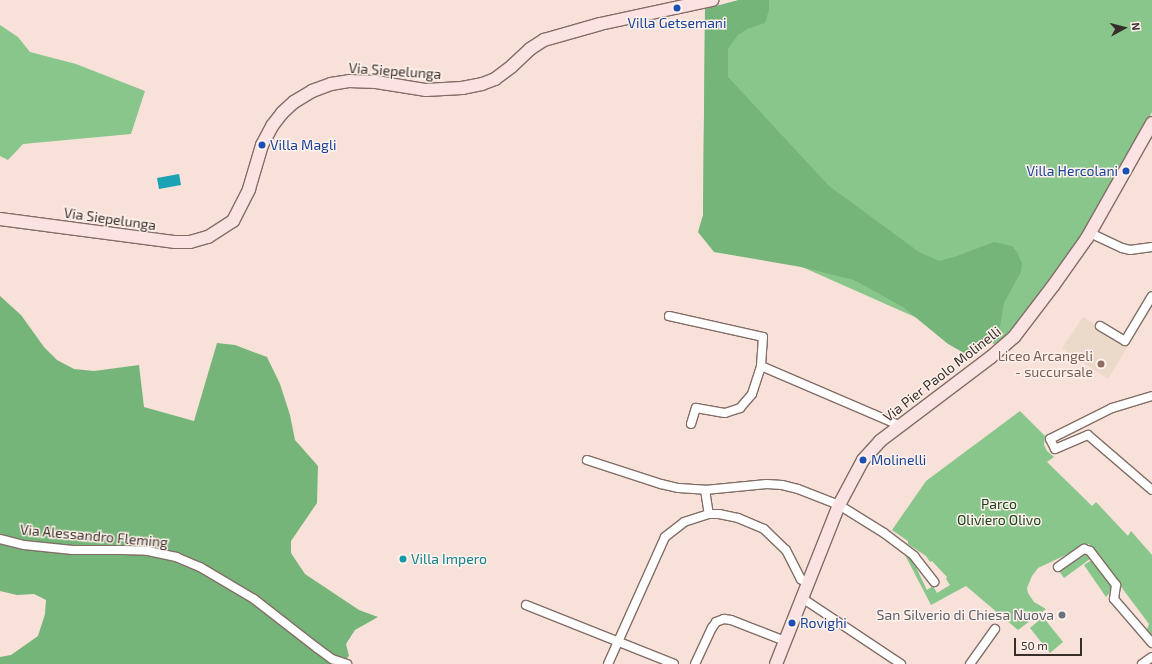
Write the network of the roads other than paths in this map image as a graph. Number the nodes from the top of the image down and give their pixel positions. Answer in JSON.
{"nodes":[{"id":1,"x":712,"y":0,"type":"edge"},
{"id":2,"x":1152,"y":123,"type":"edge"},
{"id":3,"x":0,"y":219,"type":"edge"},
{"id":4,"x":1090,"y":233,"type":"junction"},
{"id":5,"x":1152,"y":247,"type":"edge"},
{"id":6,"x":1152,"y":296,"type":"edge"},
{"id":7,"x":670,"y":316,"type":"dead end"},
{"id":8,"x":1100,"y":326,"type":"dead end"},
{"id":9,"x":761,"y":366,"type":"junction"},
{"id":10,"x":1152,"y":396,"type":"edge"},
{"id":11,"x":691,"y":424,"type":"dead end"},
{"id":12,"x":901,"y":426,"type":"junction"},
{"id":13,"x":587,"y":460,"type":"dead end"},
{"id":14,"x":705,"y":490,"type":"junction"},
{"id":15,"x":1152,"y":490,"type":"edge"},
{"id":16,"x":839,"y":505,"type":"junction"},
{"id":17,"x":709,"y":514,"type":"junction"},
{"id":18,"x":0,"y":539,"type":"edge"},
{"id":19,"x":1058,"y":567,"type":"dead end"},
{"id":20,"x":934,"y":582,"type":"dead end"},
{"id":21,"x":808,"y":584,"type":"junction"},
{"id":22,"x":802,"y":598,"type":"junction"},
{"id":23,"x":526,"y":605,"type":"dead end"},
{"id":24,"x":996,"y":629,"type":"dead end"},
{"id":25,"x":785,"y":641,"type":"junction"},
{"id":26,"x":618,"y":642,"type":"junction"},
{"id":27,"x":1152,"y":642,"type":"edge"},
{"id":28,"x":1152,"y":657,"type":"edge"},
{"id":29,"x":347,"y":664,"type":"edge"},
{"id":30,"x":608,"y":664,"type":"edge"},
{"id":31,"x":674,"y":664,"type":"edge"},
{"id":32,"x":695,"y":664,"type":"edge"},
{"id":33,"x":776,"y":664,"type":"edge"},
{"id":34,"x":900,"y":664,"type":"edge"},
{"id":35,"x":970,"y":664,"type":"edge"},
{"id":36,"x":1142,"y":664,"type":"edge"}],
"edges":[{"from":1,"to":3,"type":"street","name":"Via Siepelunga"},
{"from":2,"to":4,"type":"street","name":"Via Pier Paolo Molinelli"},
{"from":4,"to":5,"type":"street"},
{"from":4,"to":12,"type":"street","name":"Via Pier Paolo Molinelli"},
{"from":6,"to":8,"type":"street"},
{"from":7,"to":9,"type":"street"},
{"from":9,"to":11,"type":"street"},
{"from":9,"to":12,"type":"street"},
{"from":10,"to":15,"type":"street"},
{"from":12,"to":16,"type":"street","name":"Via Pier Paolo Molinelli"},
{"from":13,"to":14,"type":"street"},
{"from":14,"to":16,"type":"street"},
{"from":14,"to":17,"type":"street"},
{"from":16,"to":20,"type":"street"},
{"from":16,"to":21,"type":"street","name":"Via Pier Paolo Molinelli"},
{"from":17,"to":21,"type":"street"},
{"from":17,"to":26,"type":"street"},
{"from":18,"to":29,"type":"street","name":"Via Alessandro Fleming"},
{"from":19,"to":27,"type":"street"},
{"from":21,"to":22,"type":"street","name":"Via Pier Paolo Molinelli"},
{"from":22,"to":25,"type":"street","name":"Via Pier Paolo Molinelli"},
{"from":22,"to":34,"type":"street"},
{"from":23,"to":26,"type":"street"},
{"from":24,"to":35,"type":"street"},
{"from":25,"to":32,"type":"street"},
{"from":25,"to":33,"type":"street","name":"Via Pier Paolo Molinelli"},
{"from":26,"to":30,"type":"street"},
{"from":26,"to":31,"type":"street"},
{"from":28,"to":36,"type":"street"}]}
